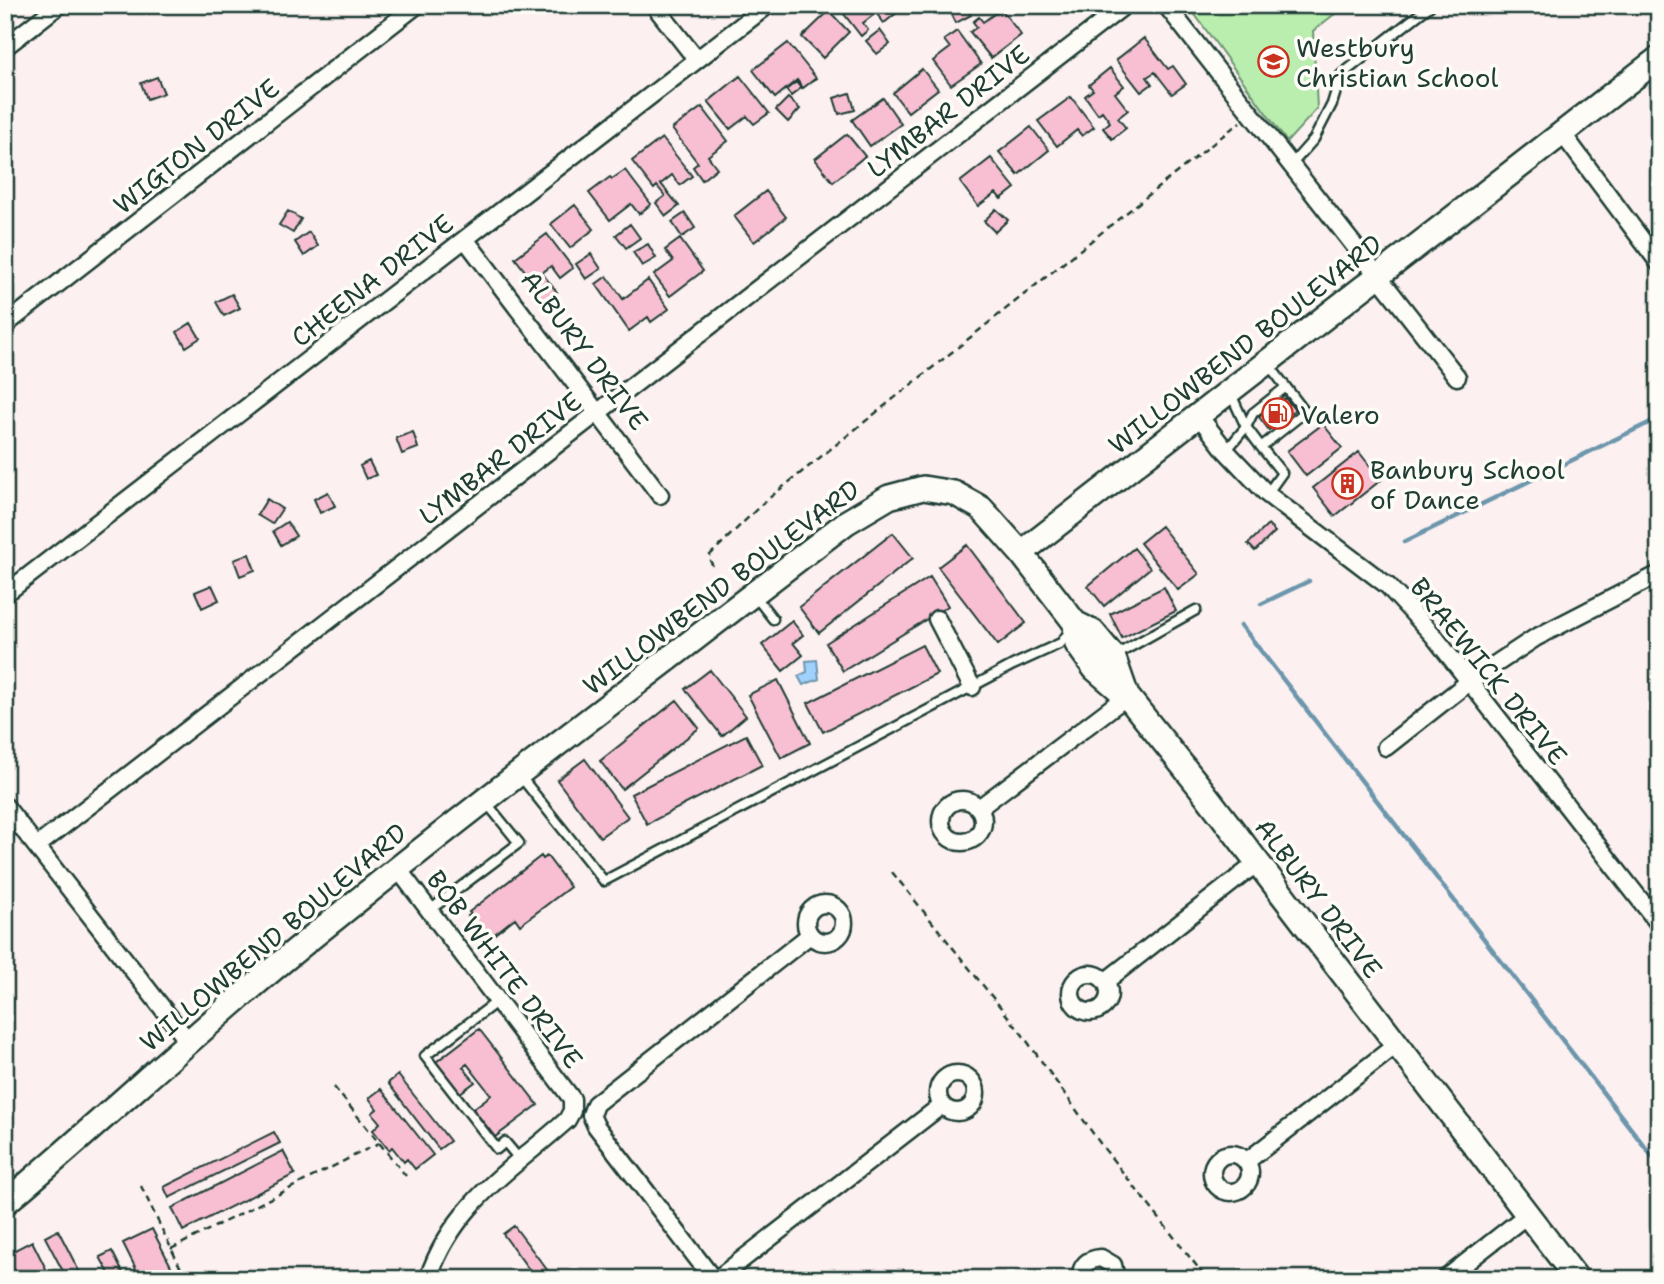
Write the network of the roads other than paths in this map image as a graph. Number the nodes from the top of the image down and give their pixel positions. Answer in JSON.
{"nodes":[{"id":1,"x":59,"y":5,"type":"edge"},
{"id":2,"x":417,"y":5,"type":"edge"},
{"id":3,"x":654,"y":5,"type":"edge"},
{"id":4,"x":768,"y":5,"type":"edge"},
{"id":5,"x":1125,"y":5,"type":"edge"},
{"id":6,"x":1166,"y":5,"type":"edge"},
{"id":7,"x":1431,"y":5,"type":"edge"},
{"id":8,"x":5,"y":47,"type":"edge"},
{"id":9,"x":1659,"y":58,"type":"edge"},
{"id":10,"x":697,"y":60,"type":"junction"},
{"id":11,"x":1562,"y":133,"type":"junction"},
{"id":12,"x":1292,"y":165,"type":"junction"},
{"id":13,"x":465,"y":239,"type":"junction"},
{"id":14,"x":1659,"y":263,"type":"edge"},
{"id":15,"x":1378,"y":276,"type":"junction"},
{"id":16,"x":5,"y":325,"type":"edge"},
{"id":17,"x":1267,"y":363,"type":"junction"},
{"id":18,"x":1457,"y":377,"type":"dead end"},
{"id":19,"x":1286,"y":387,"type":"junction"},
{"id":20,"x":1229,"y":391,"type":"junction"},
{"id":21,"x":598,"y":414,"type":"junction"},
{"id":22,"x":1198,"y":415,"type":"junction"},
{"id":23,"x":1246,"y":427,"type":"junction"},
{"id":24,"x":1261,"y":447,"type":"junction"},
{"id":25,"x":1226,"y":451,"type":"junction"},
{"id":26,"x":1267,"y":494,"type":"junction"},
{"id":27,"x":660,"y":495,"type":"dead end"},
{"id":28,"x":1021,"y":553,"type":"junction"},
{"id":29,"x":1658,"y":576,"type":"edge"},
{"id":30,"x":5,"y":594,"type":"edge"},
{"id":31,"x":753,"y":594,"type":"junction"},
{"id":32,"x":1196,"y":610,"type":"dead end"},
{"id":33,"x":773,"y":619,"type":"dead end"},
{"id":34,"x":937,"y":619,"type":"dead end"},
{"id":35,"x":1074,"y":623,"type":"junction"},
{"id":36,"x":1113,"y":656,"type":"junction"},
{"id":37,"x":1469,"y":681,"type":"junction"},
{"id":38,"x":972,"y":687,"type":"junction"},
{"id":39,"x":1127,"y":696,"type":"junction"},
{"id":40,"x":1386,"y":747,"type":"dead end"},
{"id":41,"x":519,"y":775,"type":"junction"},
{"id":42,"x":485,"y":801,"type":"junction"},
{"id":43,"x":5,"y":806,"type":"edge"},
{"id":44,"x":979,"y":808,"type":"dead end"},
{"id":45,"x":37,"y":846,"type":"junction"},
{"id":46,"x":1257,"y":863,"type":"junction"},
{"id":47,"x":398,"y":869,"type":"junction"},
{"id":48,"x":430,"y":910,"type":"junction"},
{"id":49,"x":1659,"y":924,"type":"edge"},
{"id":50,"x":810,"y":935,"type":"dead end"},
{"id":51,"x":1106,"y":981,"type":"dead end"},
{"id":52,"x":499,"y":1000,"type":"junction"},
{"id":53,"x":188,"y":1041,"type":"junction"},
{"id":54,"x":1396,"y":1045,"type":"junction"},
{"id":55,"x":942,"y":1105,"type":"dead end"},
{"id":56,"x":520,"y":1160,"type":"junction"},
{"id":57,"x":1247,"y":1161,"type":"dead end"},
{"id":58,"x":5,"y":1203,"type":"edge"},
{"id":59,"x":1528,"y":1214,"type":"junction"},
{"id":60,"x":428,"y":1279,"type":"edge"},
{"id":61,"x":715,"y":1279,"type":"edge"},
{"id":62,"x":1081,"y":1279,"type":"edge"},
{"id":63,"x":1116,"y":1279,"type":"edge"},
{"id":64,"x":1445,"y":1279,"type":"edge"},
{"id":65,"x":1577,"y":1279,"type":"edge"}],
"edges":[{"from":1,"to":8,"type":"street"},
{"from":2,"to":16,"type":"street","name":"WIGTON DRIVE"},
{"from":3,"to":10,"type":"street"},
{"from":4,"to":10,"type":"street","name":"CHEENA DRIVE"},
{"from":5,"to":21,"type":"street","name":"LYMBAR DRIVE"},
{"from":6,"to":12,"type":"street"},
{"from":7,"to":12,"type":"lane"},
{"from":9,"to":11,"type":"street","name":"WILLOWBEND BOULEVARD"},
{"from":10,"to":13,"type":"street","name":"CHEENA DRIVE"},
{"from":11,"to":14,"type":"street"},
{"from":11,"to":15,"type":"street","name":"WILLOWBEND BOULEVARD"},
{"from":12,"to":15,"type":"street"},
{"from":13,"to":21,"type":"street","name":"ALBURY DRIVE"},
{"from":13,"to":30,"type":"street","name":"CHEENA DRIVE"},
{"from":15,"to":17,"type":"street","name":"WILLOWBEND BOULEVARD"},
{"from":15,"to":18,"type":"street"},
{"from":17,"to":19,"type":"lane"},
{"from":17,"to":20,"type":"street","name":"WILLOWBEND BOULEVARD"},
{"from":19,"to":23,"type":"lane"},
{"from":19,"to":24,"type":"lane"},
{"from":20,"to":22,"type":"street","name":"WILLOWBEND BOULEVARD"},
{"from":20,"to":23,"type":"lane"},
{"from":21,"to":27,"type":"street","name":"ALBURY DRIVE"},
{"from":21,"to":45,"type":"street","name":"LYMBAR DRIVE"},
{"from":22,"to":25,"type":"street","name":"BRAEWICK DRIVE"},
{"from":22,"to":28,"type":"street","name":"WILLOWBEND BOULEVARD"},
{"from":23,"to":24,"type":"lane"},
{"from":23,"to":25,"type":"lane"},
{"from":24,"to":26,"type":"lane"},
{"from":25,"to":26,"type":"street","name":"BRAEWICK DRIVE"},
{"from":26,"to":37,"type":"street","name":"BRAEWICK DRIVE"},
{"from":28,"to":31,"type":"street","name":"WILLOWBEND BOULEVARD"},
{"from":28,"to":35,"type":"street","name":"ALBURY DRIVE"},
{"from":29,"to":37,"type":"street"},
{"from":31,"to":33,"type":"lane"},
{"from":31,"to":41,"type":"street","name":"WILLOWBEND BOULEVARD"},
{"from":32,"to":36,"type":"lane"},
{"from":34,"to":38,"type":"street"},
{"from":35,"to":36,"type":"street","name":"ALBURY DRIVE"},
{"from":35,"to":38,"type":"lane"},
{"from":35,"to":39,"type":"street"},
{"from":36,"to":39,"type":"street","name":"ALBURY DRIVE"},
{"from":37,"to":40,"type":"street"},
{"from":37,"to":49,"type":"street","name":"BRAEWICK DRIVE"},
{"from":38,"to":41,"type":"lane"},
{"from":39,"to":44,"type":"street"},
{"from":39,"to":46,"type":"street","name":"ALBURY DRIVE"},
{"from":41,"to":42,"type":"street","name":"WILLOWBEND BOULEVARD"},
{"from":42,"to":47,"type":"street","name":"WILLOWBEND BOULEVARD"},
{"from":42,"to":48,"type":"lane"},
{"from":43,"to":45,"type":"street"},
{"from":45,"to":53,"type":"street"},
{"from":46,"to":51,"type":"street"},
{"from":46,"to":54,"type":"street","name":"ALBURY DRIVE"},
{"from":47,"to":48,"type":"street","name":"BOB WHITE DRIVE"},
{"from":47,"to":53,"type":"street","name":"WILLOWBEND BOULEVARD"},
{"from":48,"to":52,"type":"street","name":"BOB WHITE DRIVE"},
{"from":50,"to":61,"type":"street"},
{"from":52,"to":56,"type":"street","name":"BOB WHITE DRIVE"},
{"from":52,"to":56,"type":"lane"},
{"from":53,"to":58,"type":"street","name":"WILLOWBEND BOULEVARD"},
{"from":54,"to":57,"type":"street"},
{"from":54,"to":59,"type":"street","name":"ALBURY DRIVE"},
{"from":55,"to":61,"type":"street"},
{"from":56,"to":60,"type":"street"},
{"from":59,"to":64,"type":"street"},
{"from":59,"to":65,"type":"street","name":"ALBURY DRIVE"},
{"from":62,"to":63,"type":"street"}]}
